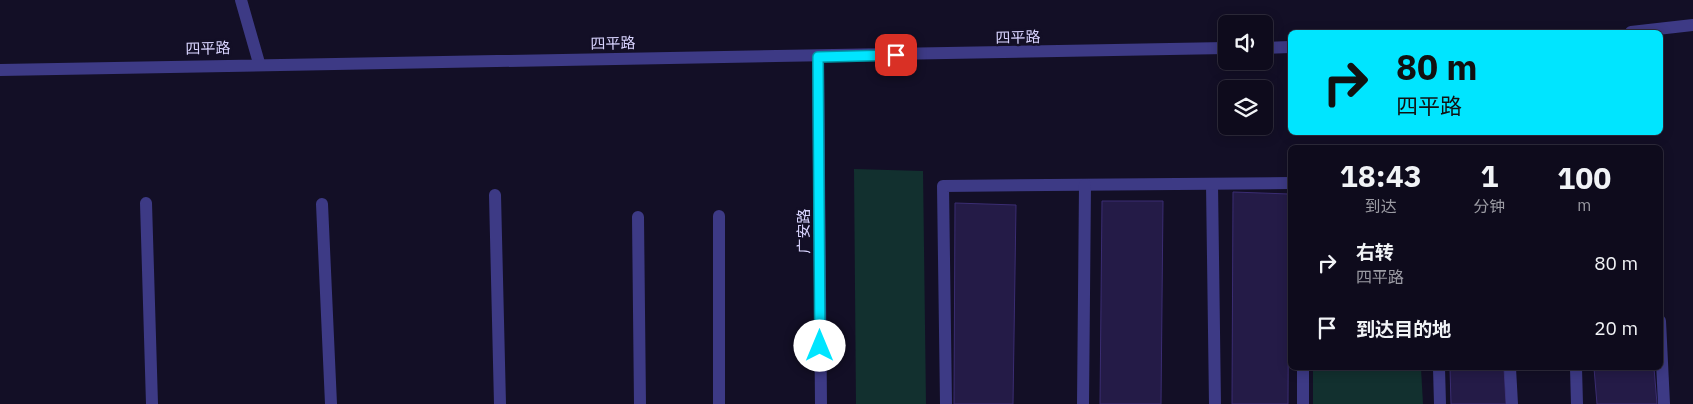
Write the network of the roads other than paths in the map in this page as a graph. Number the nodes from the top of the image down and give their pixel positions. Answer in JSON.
{"nodes":[{"id":1,"x":241,"y":0,"type":"edge"},
{"id":2,"x":1693,"y":25,"type":"edge"},
{"id":3,"x":1649,"y":30,"type":"edge"},
{"id":4,"x":1288,"y":47,"type":"edge"},
{"id":5,"x":1218,"y":48,"type":"edge"},
{"id":6,"x":1273,"y":48,"type":"edge"},
{"id":7,"x":818,"y":57,"type":"junction"},
{"id":8,"x":259,"y":63,"type":"junction"},
{"id":9,"x":0,"y":70,"type":"edge"},
{"id":10,"x":1288,"y":183,"type":"edge"},
{"id":11,"x":1085,"y":184,"type":"junction"},
{"id":12,"x":1212,"y":184,"type":"junction"},
{"id":13,"x":495,"y":196,"type":"dead end"},
{"id":14,"x":146,"y":203,"type":"dead end"},
{"id":15,"x":322,"y":204,"type":"dead end"},
{"id":16,"x":719,"y":216,"type":"dead end"},
{"id":17,"x":638,"y":217,"type":"dead end"},
{"id":18,"x":1303,"y":370,"type":"edge"},
{"id":19,"x":1439,"y":370,"type":"edge"},
{"id":20,"x":1510,"y":370,"type":"edge"},
{"id":21,"x":1576,"y":370,"type":"edge"},
{"id":22,"x":1662,"y":370,"type":"edge"},
{"id":23,"x":152,"y":404,"type":"edge"},
{"id":24,"x":331,"y":404,"type":"edge"},
{"id":25,"x":500,"y":404,"type":"edge"},
{"id":26,"x":640,"y":404,"type":"edge"},
{"id":27,"x":719,"y":404,"type":"edge"},
{"id":28,"x":821,"y":404,"type":"edge"},
{"id":29,"x":946,"y":404,"type":"edge"},
{"id":30,"x":1082,"y":404,"type":"edge"},
{"id":31,"x":1215,"y":404,"type":"edge"},
{"id":32,"x":1303,"y":404,"type":"edge"},
{"id":33,"x":1440,"y":404,"type":"edge"},
{"id":34,"x":1512,"y":404,"type":"edge"},
{"id":35,"x":1578,"y":404,"type":"edge"},
{"id":36,"x":1664,"y":404,"type":"edge"}],
"edges":[{"from":1,"to":8,"type":"street"},
{"from":2,"to":3,"type":"street"},
{"from":4,"to":6,"type":"street"},
{"from":5,"to":7,"type":"street","name":"四平路"},
{"from":7,"to":8,"type":"street","name":"四平路"},
{"from":7,"to":28,"type":"street","name":"广安路"},
{"from":8,"to":9,"type":"street","name":"四平路"},
{"from":10,"to":12,"type":"street"},
{"from":11,"to":12,"type":"street"},
{"from":11,"to":29,"type":"street"},
{"from":11,"to":30,"type":"street"},
{"from":12,"to":31,"type":"street"},
{"from":13,"to":25,"type":"street"},
{"from":14,"to":23,"type":"street"},
{"from":15,"to":24,"type":"street"},
{"from":16,"to":27,"type":"street"},
{"from":17,"to":26,"type":"street"},
{"from":18,"to":32,"type":"street"},
{"from":19,"to":33,"type":"street"},
{"from":20,"to":34,"type":"street"},
{"from":21,"to":35,"type":"street"},
{"from":22,"to":36,"type":"street"}]}
